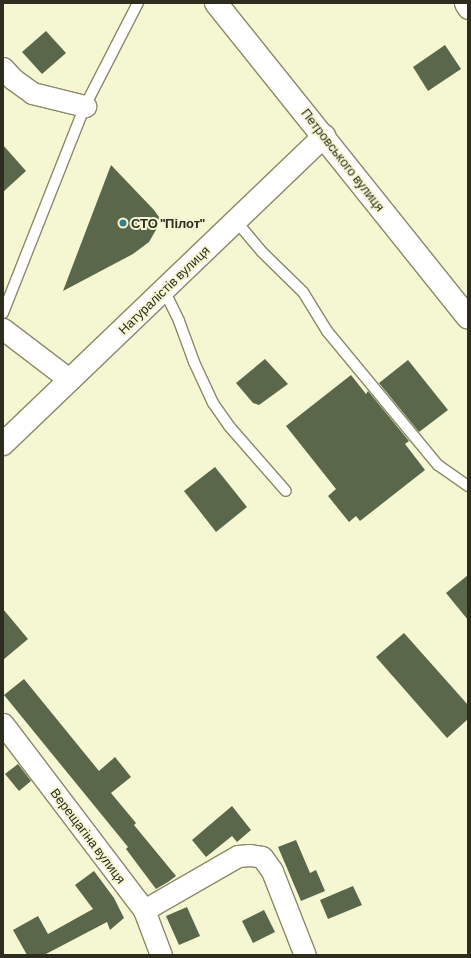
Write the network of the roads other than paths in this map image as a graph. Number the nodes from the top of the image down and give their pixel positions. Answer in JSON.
{"nodes":[{"id":1,"x":138,"y":3,"type":"edge"},
{"id":2,"x":216,"y":3,"type":"edge"},
{"id":3,"x":465,"y":3,"type":"edge"},
{"id":4,"x":468,"y":8,"type":"edge"},
{"id":5,"x":3,"y":68,"type":"edge"},
{"id":6,"x":85,"y":106,"type":"junction"},
{"id":7,"x":324,"y":136,"type":"junction"},
{"id":8,"x":236,"y":221,"type":"junction"},
{"id":9,"x":164,"y":290,"type":"junction"},
{"id":10,"x":465,"y":308,"type":"edge"},
{"id":11,"x":3,"y":313,"type":"edge"},
{"id":12,"x":3,"y":329,"type":"edge"},
{"id":13,"x":70,"y":380,"type":"junction"},
{"id":14,"x":3,"y":444,"type":"edge"},
{"id":15,"x":468,"y":486,"type":"edge"},
{"id":16,"x":286,"y":491,"type":"dead end"},
{"id":17,"x":3,"y":724,"type":"edge"},
{"id":18,"x":144,"y":910,"type":"junction"},
{"id":19,"x":160,"y":955,"type":"edge"},
{"id":20,"x":305,"y":955,"type":"edge"}],
"edges":[{"from":1,"to":6,"type":"lane"},
{"from":2,"to":7,"type":"street","name":"Петровського вулиця"},
{"from":3,"to":4,"type":"street"},
{"from":5,"to":6,"type":"street"},
{"from":6,"to":11,"type":"lane"},
{"from":7,"to":8,"type":"street","name":"Натуралістів вулиця"},
{"from":7,"to":10,"type":"street","name":"Петровського вулиця"},
{"from":8,"to":9,"type":"street","name":"Натуралістів вулиця"},
{"from":8,"to":15,"type":"lane"},
{"from":9,"to":13,"type":"street","name":"Натуралістів вулиця"},
{"from":9,"to":16,"type":"lane"},
{"from":12,"to":13,"type":"street"},
{"from":13,"to":14,"type":"street","name":"Натуралістів вулиця"},
{"from":17,"to":18,"type":"street","name":"Верещагіна вулиця"},
{"from":18,"to":19,"type":"street","name":"Верещагіна вулиця"},
{"from":18,"to":20,"type":"street"}]}
